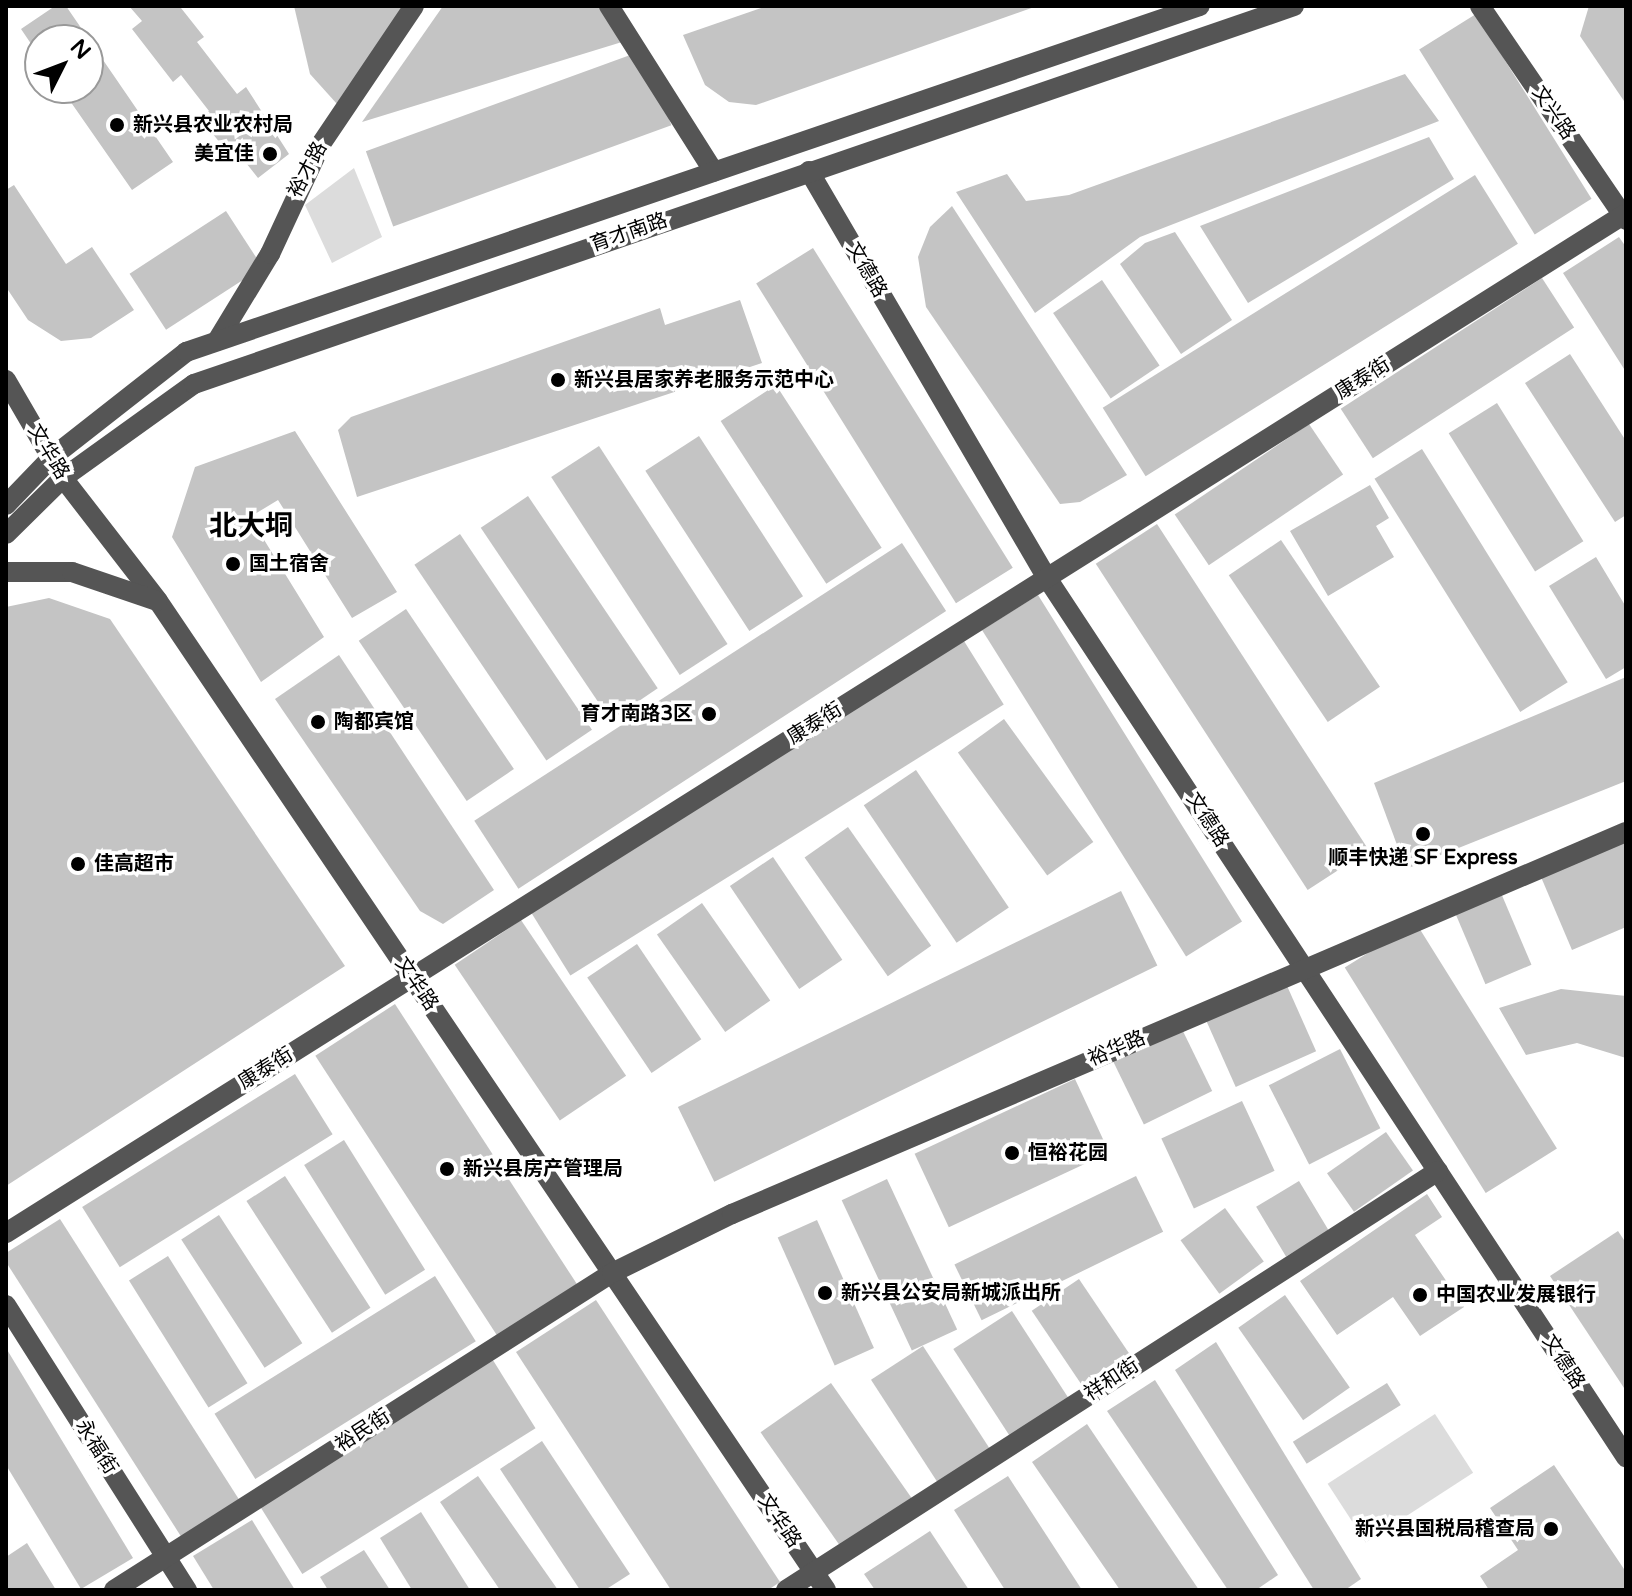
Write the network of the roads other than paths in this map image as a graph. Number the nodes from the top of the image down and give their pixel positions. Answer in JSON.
{"nodes":[{"id":1,"x":414,"y":6,"type":"edge"},
{"id":2,"x":609,"y":6,"type":"edge"},
{"id":3,"x":1200,"y":6,"type":"edge"},
{"id":4,"x":1294,"y":6,"type":"edge"},
{"id":5,"x":1480,"y":6,"type":"edge"},
{"id":6,"x":1162,"y":12,"type":"edge"},
{"id":7,"x":1186,"y":43,"type":"junction"},
{"id":8,"x":809,"y":171,"type":"junction"},
{"id":9,"x":714,"y":172,"type":"junction"},
{"id":10,"x":1625,"y":217,"type":"edge"},
{"id":11,"x":217,"y":341,"type":"junction"},
{"id":12,"x":6,"y":380,"type":"edge"},
{"id":13,"x":51,"y":458,"type":"junction"},
{"id":14,"x":63,"y":478,"type":"junction"},
{"id":15,"x":6,"y":505,"type":"edge"},
{"id":16,"x":6,"y":534,"type":"edge"},
{"id":17,"x":6,"y":572,"type":"edge"},
{"id":18,"x":1047,"y":578,"type":"junction"},
{"id":19,"x":158,"y":601,"type":"junction"},
{"id":20,"x":1626,"y":832,"type":"edge"},
{"id":21,"x":1305,"y":969,"type":"junction"},
{"id":22,"x":412,"y":978,"type":"junction"},
{"id":23,"x":1438,"y":1171,"type":"junction"},
{"id":24,"x":6,"y":1233,"type":"edge"},
{"id":25,"x":612,"y":1273,"type":"junction"},
{"id":26,"x":6,"y":1305,"type":"edge"},
{"id":27,"x":1626,"y":1457,"type":"edge"},
{"id":28,"x":166,"y":1557,"type":"junction"},
{"id":29,"x":814,"y":1572,"type":"junction"},
{"id":30,"x":114,"y":1590,"type":"edge"},
{"id":31,"x":187,"y":1590,"type":"edge"},
{"id":32,"x":786,"y":1590,"type":"edge"},
{"id":33,"x":826,"y":1590,"type":"edge"}],
"edges":[{"from":1,"to":11,"type":"street","name":"裕才路"},
{"from":2,"to":9,"type":"street"},
{"from":3,"to":6,"type":"street","name":"育才南路"},
{"from":4,"to":7,"type":"street","name":"育才南路"},
{"from":5,"to":10,"type":"street","name":"文兴路"},
{"from":6,"to":7,"type":"street"},
{"from":6,"to":9,"type":"street","name":"育才南路"},
{"from":7,"to":8,"type":"street","name":"育才南路"},
{"from":8,"to":14,"type":"street","name":"育才南路"},
{"from":8,"to":18,"type":"street","name":"文德路"},
{"from":9,"to":11,"type":"street","name":"育才南路"},
{"from":10,"to":18,"type":"street","name":"康泰街"},
{"from":11,"to":13,"type":"street","name":"育才南路"},
{"from":12,"to":13,"type":"street","name":"文华路"},
{"from":13,"to":14,"type":"street","name":"文华路"},
{"from":13,"to":15,"type":"street","name":"育才南路"},
{"from":14,"to":16,"type":"street","name":"育才南路"},
{"from":14,"to":19,"type":"street","name":"文华路"},
{"from":17,"to":19,"type":"street"},
{"from":18,"to":21,"type":"street","name":"文德路"},
{"from":18,"to":22,"type":"street","name":"康泰街"},
{"from":19,"to":22,"type":"street","name":"文华路"},
{"from":20,"to":21,"type":"street","name":"裕华路"},
{"from":21,"to":23,"type":"street","name":"文德路"},
{"from":21,"to":25,"type":"street","name":"裕华路"},
{"from":22,"to":24,"type":"street","name":"康泰街"},
{"from":22,"to":25,"type":"street","name":"文华路"},
{"from":23,"to":27,"type":"street","name":"文德路"},
{"from":23,"to":29,"type":"street","name":"祥和街"},
{"from":25,"to":28,"type":"street","name":"裕民街"},
{"from":25,"to":29,"type":"street","name":"文华路"},
{"from":26,"to":28,"type":"street","name":"永福街"},
{"from":28,"to":30,"type":"street","name":"裕民街"},
{"from":28,"to":31,"type":"street","name":"永福街"},
{"from":29,"to":32,"type":"street","name":"祥和街"},
{"from":29,"to":33,"type":"street","name":"文华路"}]}
